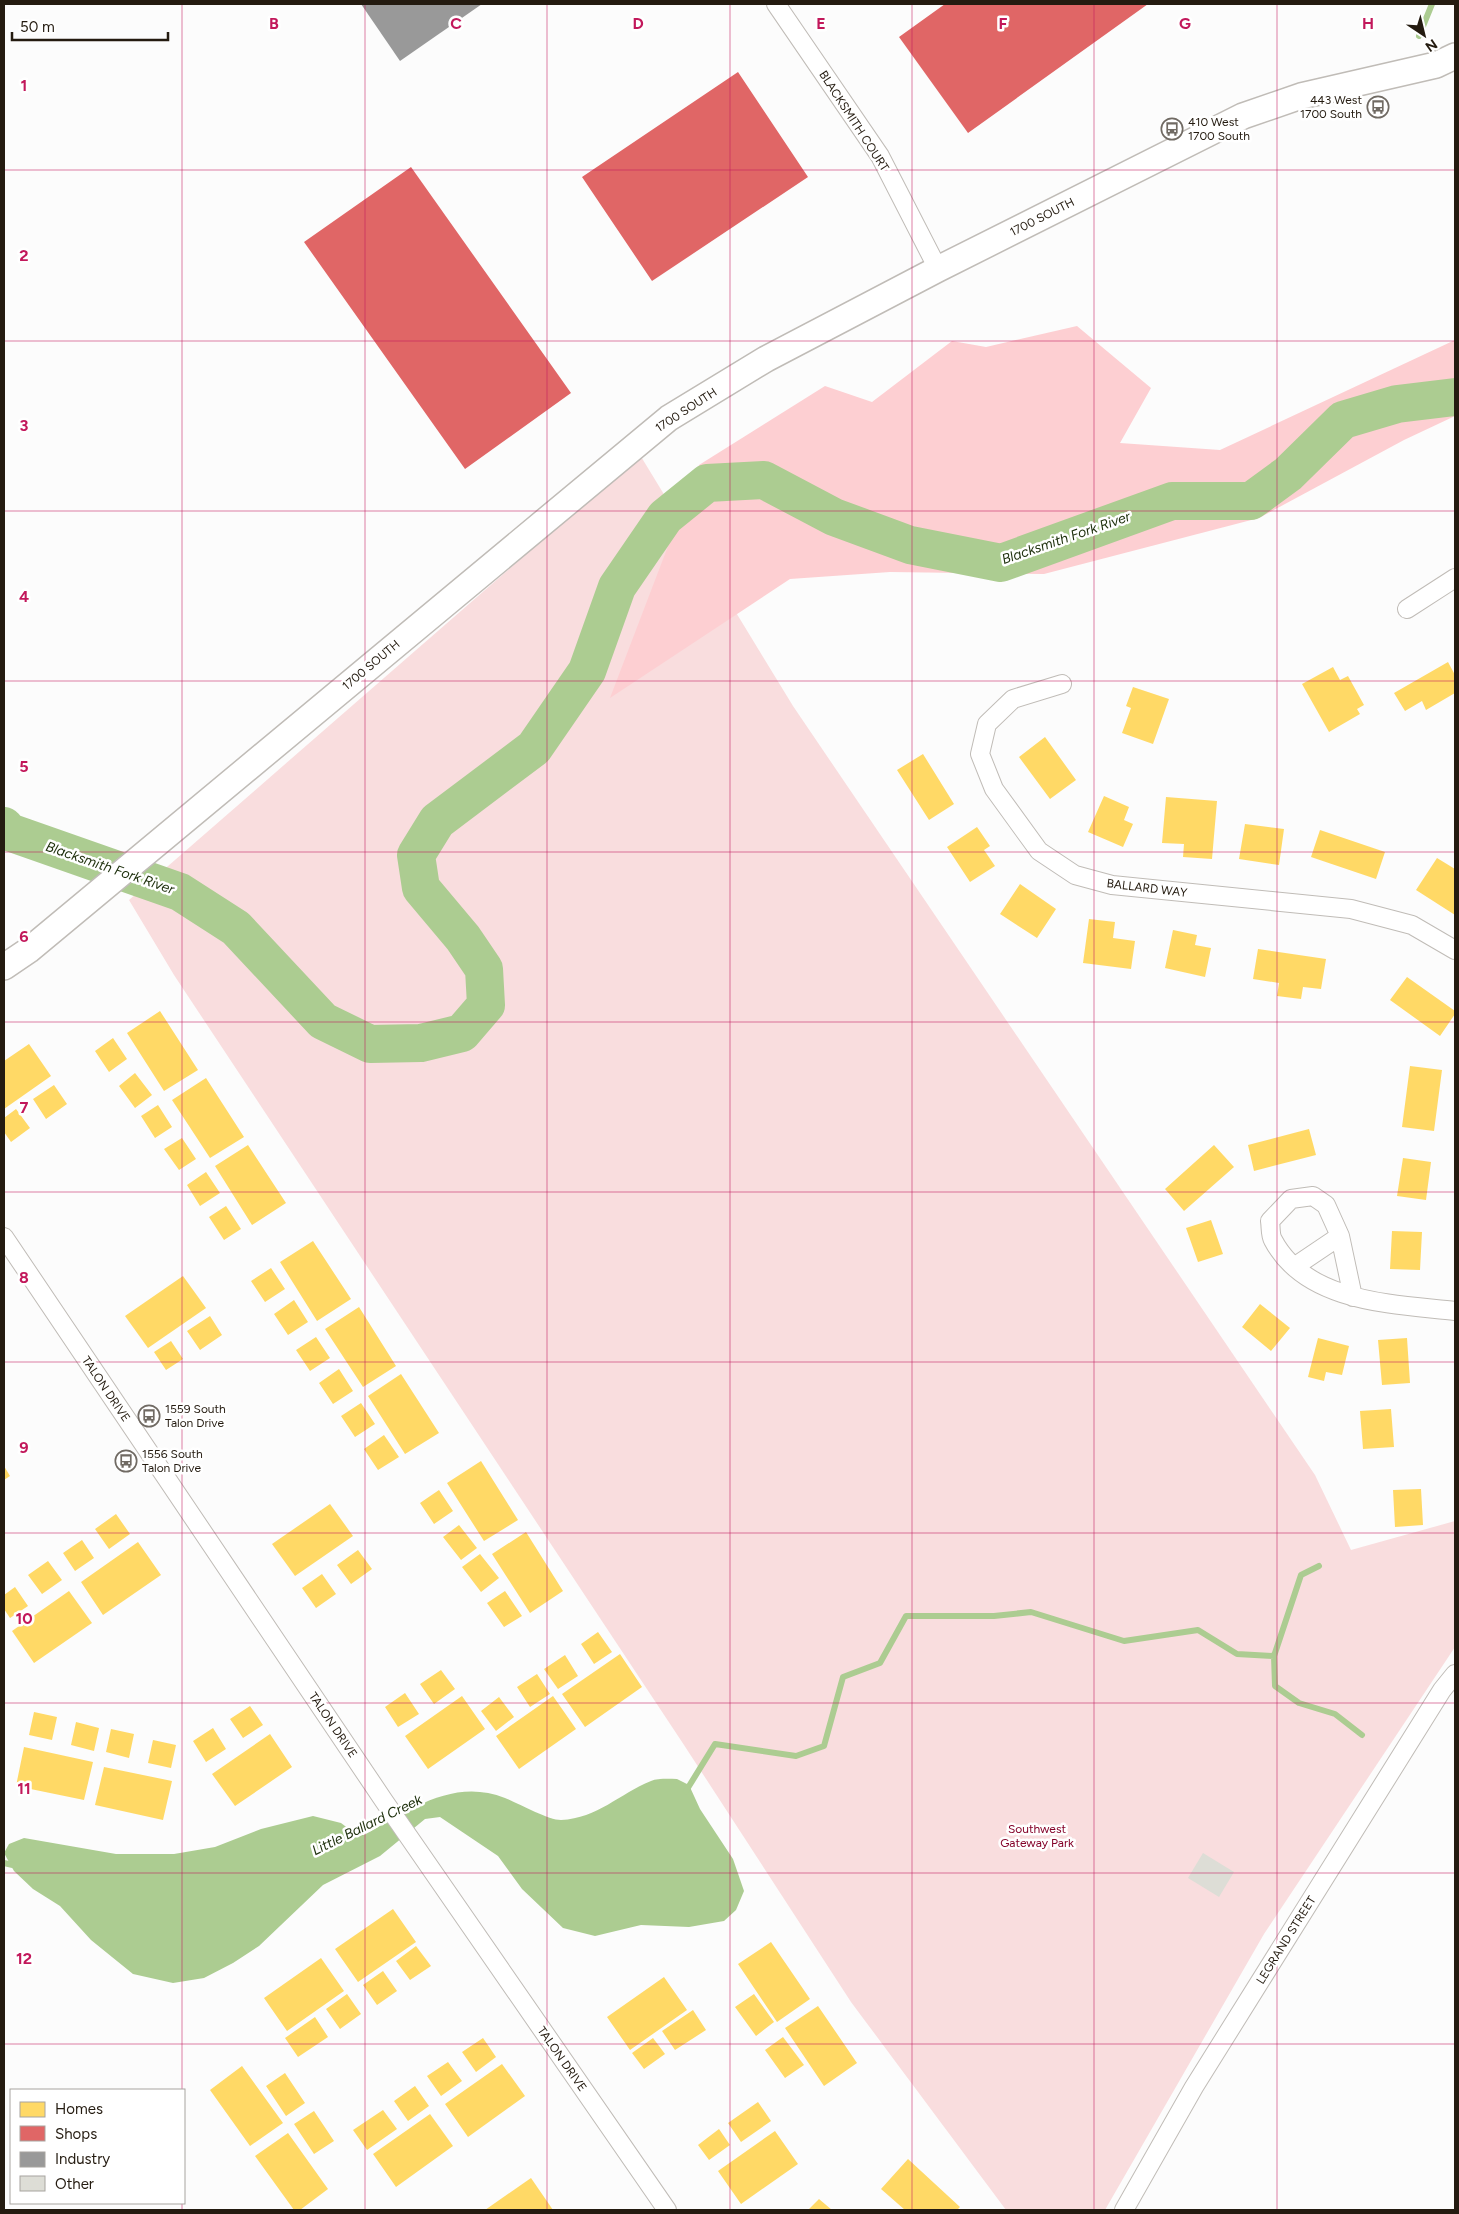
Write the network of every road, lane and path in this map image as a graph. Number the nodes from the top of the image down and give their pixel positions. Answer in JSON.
{"nodes":[{"id":1,"x":776,"y":4,"type":"edge"},
{"id":2,"x":1455,"y":56,"type":"edge"},
{"id":3,"x":938,"y":269,"type":"junction"},
{"id":4,"x":1455,"y":578,"type":"edge"},
{"id":5,"x":1406,"y":609,"type":"dead end"},
{"id":6,"x":1062,"y":684,"type":"dead end"},
{"id":7,"x":1455,"y":950,"type":"edge"},
{"id":8,"x":4,"y":967,"type":"edge"},
{"id":9,"x":1340,"y":1236,"type":"junction"},
{"id":10,"x":4,"y":1237,"type":"edge"},
{"id":11,"x":1294,"y":1267,"type":"junction"},
{"id":12,"x":1353,"y":1297,"type":"junction"},
{"id":13,"x":1455,"y":1312,"type":"edge"},
{"id":14,"x":1455,"y":1674,"type":"edge"},
{"id":15,"x":667,"y":2210,"type":"edge"},
{"id":16,"x":1124,"y":2210,"type":"edge"}],
"edges":[{"from":1,"to":3,"type":"street","name":"BLACKSMITH COURT"},
{"from":2,"to":3,"type":"street","name":"1700 SOUTH"},
{"from":3,"to":8,"type":"street","name":"1700 SOUTH"},
{"from":4,"to":5,"type":"street"},
{"from":6,"to":7,"type":"street","name":"BALLARD WAY"},
{"from":9,"to":11,"type":"street"},
{"from":9,"to":11,"type":"street"},
{"from":9,"to":12,"type":"street"},
{"from":10,"to":15,"type":"street","name":"TALON DRIVE"},
{"from":11,"to":12,"type":"street"},
{"from":12,"to":13,"type":"street"},
{"from":14,"to":16,"type":"street","name":"LEGRAND STREET"}]}
